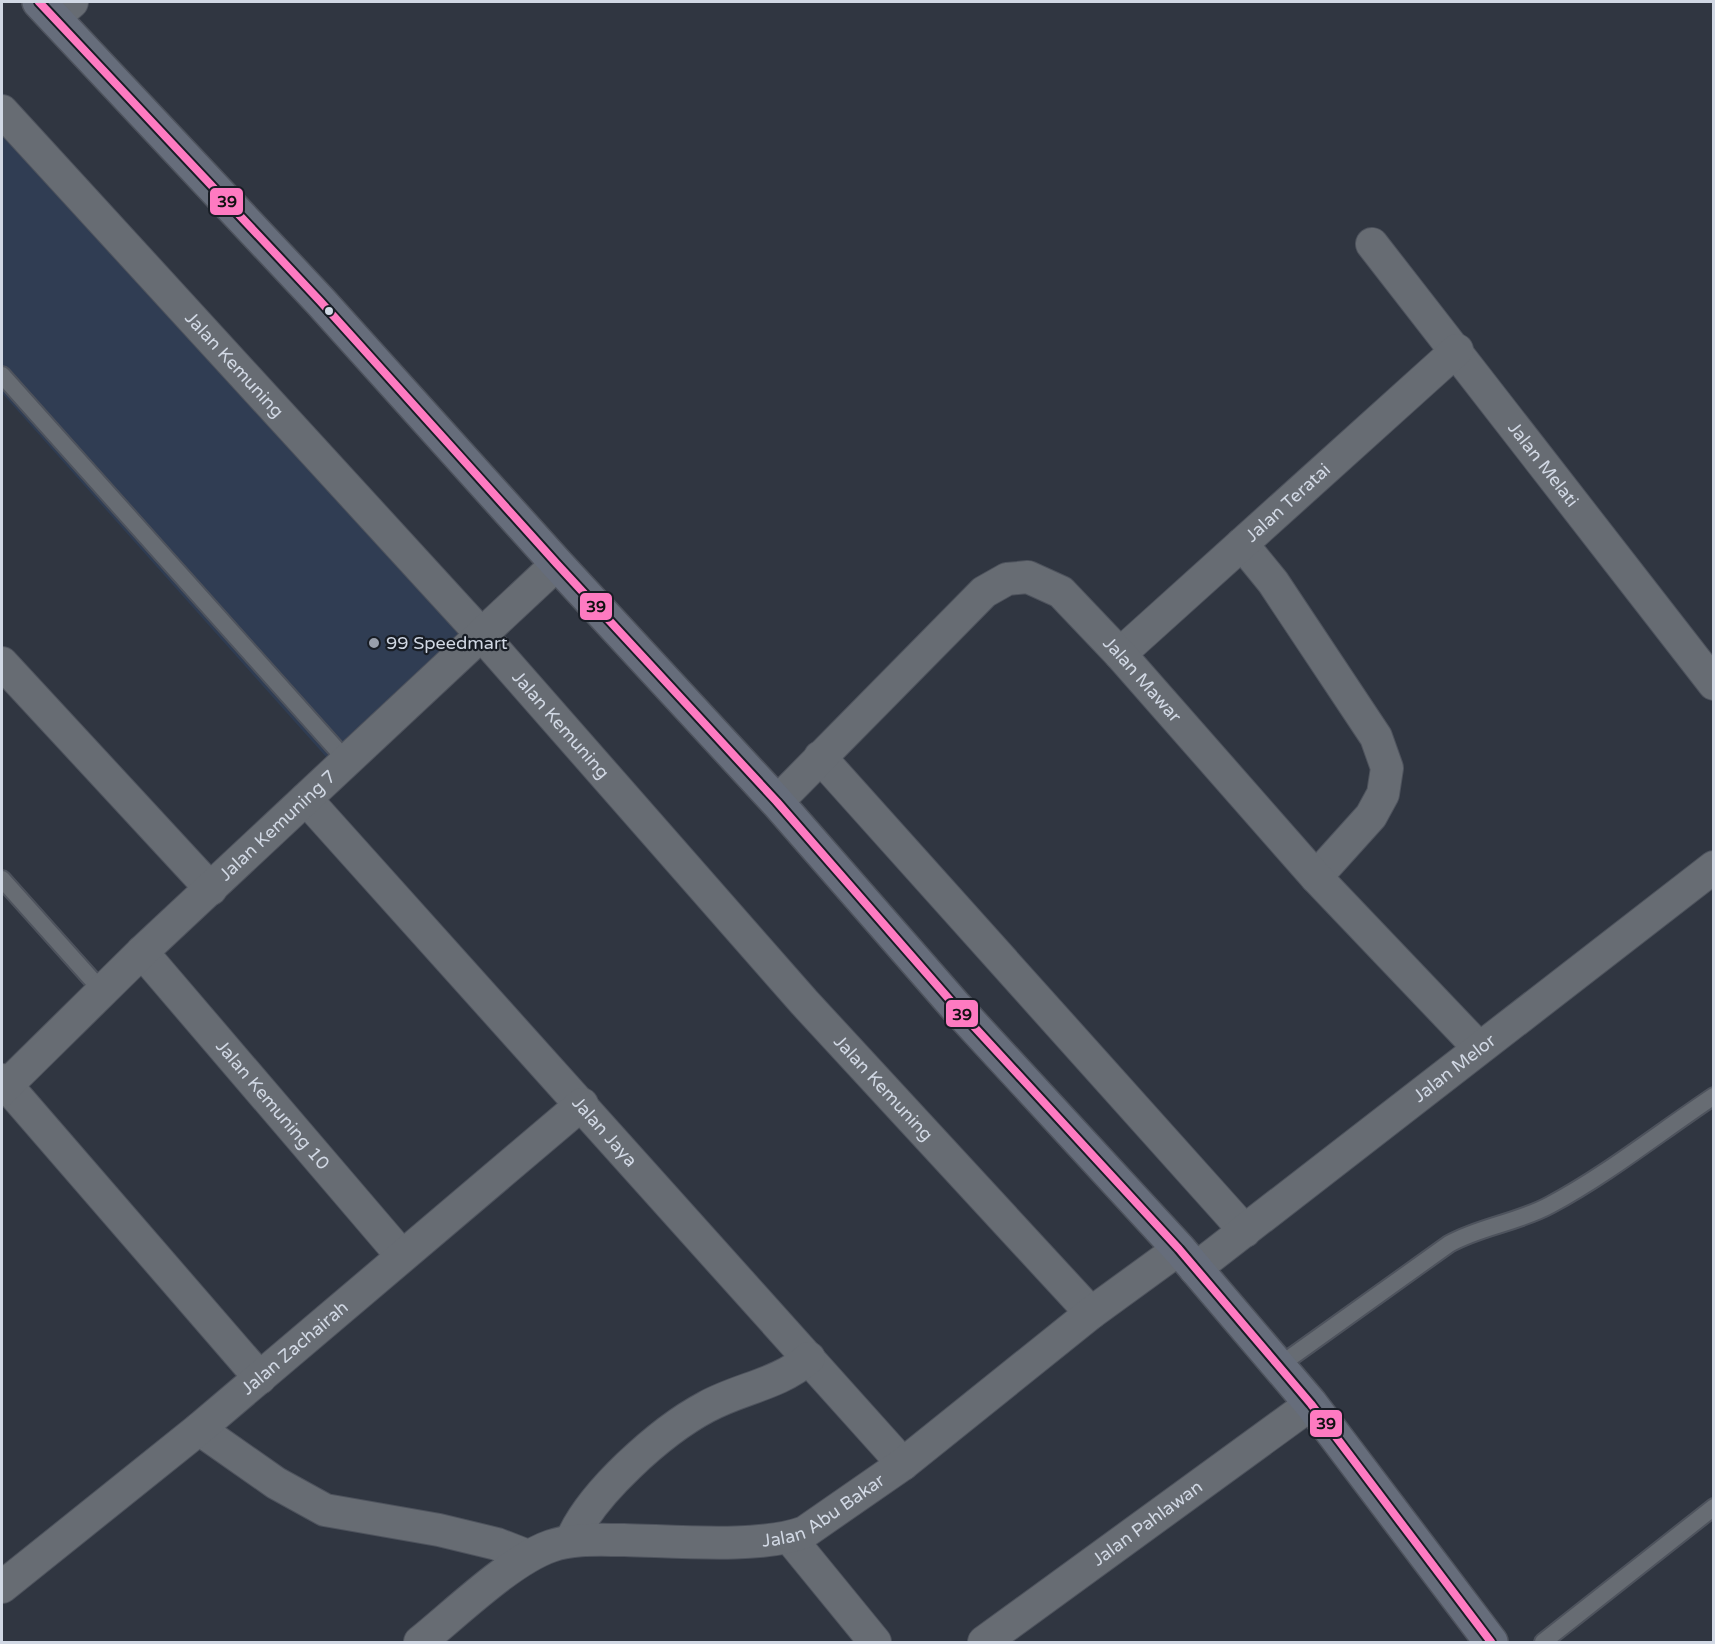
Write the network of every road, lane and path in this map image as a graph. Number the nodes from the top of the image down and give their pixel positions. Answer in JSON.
{"nodes":[{"id":1,"x":55,"y":7,"type":"edge"},
{"id":2,"x":4,"y":119,"type":"edge"},
{"id":3,"x":1372,"y":244,"type":"dead end"},
{"id":4,"x":1456,"y":350,"type":"junction"},
{"id":5,"x":2,"y":375,"type":"edge"},
{"id":6,"x":1242,"y":544,"type":"junction"},
{"id":7,"x":557,"y":564,"type":"junction"},
{"id":8,"x":481,"y":634,"type":"junction"},
{"id":9,"x":1120,"y":654,"type":"junction"},
{"id":10,"x":2,"y":663,"type":"edge"},
{"id":11,"x":1713,"y":684,"type":"edge"},
{"id":12,"x":820,"y":757,"type":"junction"},
{"id":13,"x":347,"y":761,"type":"junction"},
{"id":14,"x":306,"y":799,"type":"junction"},
{"id":15,"x":777,"y":802,"type":"junction"},
{"id":16,"x":1713,"y":867,"type":"edge"},
{"id":17,"x":1316,"y":877,"type":"junction"},
{"id":18,"x":2,"y":879,"type":"edge"},
{"id":19,"x":211,"y":889,"type":"junction"},
{"id":20,"x":142,"y":952,"type":"junction"},
{"id":21,"x":103,"y":992,"type":"junction"},
{"id":22,"x":1479,"y":1048,"type":"junction"},
{"id":23,"x":3,"y":1085,"type":"edge"},
{"id":24,"x":1713,"y":1096,"type":"edge"},
{"id":25,"x":582,"y":1104,"type":"junction"},
{"id":26,"x":1245,"y":1232,"type":"junction"},
{"id":27,"x":402,"y":1256,"type":"junction"},
{"id":28,"x":1187,"y":1259,"type":"junction"},
{"id":29,"x":1091,"y":1313,"type":"junction"},
{"id":30,"x":809,"y":1358,"type":"junction"},
{"id":31,"x":1280,"y":1365,"type":"junction"},
{"id":32,"x":260,"y":1378,"type":"junction"},
{"id":33,"x":1311,"y":1404,"type":"junction"},
{"id":34,"x":199,"y":1430,"type":"junction"},
{"id":35,"x":903,"y":1464,"type":"junction"},
{"id":36,"x":1713,"y":1507,"type":"edge"},
{"id":37,"x":790,"y":1538,"type":"junction"},
{"id":38,"x":571,"y":1541,"type":"junction"},
{"id":39,"x":528,"y":1556,"type":"junction"},
{"id":40,"x":2,"y":1587,"type":"edge"},
{"id":41,"x":420,"y":1642,"type":"edge"},
{"id":42,"x":874,"y":1642,"type":"edge"},
{"id":43,"x":984,"y":1642,"type":"edge"},
{"id":44,"x":1491,"y":1642,"type":"edge"},
{"id":45,"x":1543,"y":1642,"type":"edge"}],
"edges":[{"from":1,"to":7,"type":"main road"},
{"from":2,"to":8,"type":"street","name":"Jalan Kemuning"},
{"from":3,"to":4,"type":"street","name":"Jalan Melati"},
{"from":4,"to":6,"type":"street","name":"Jalan Teratai"},
{"from":4,"to":11,"type":"street","name":"Jalan Melati"},
{"from":5,"to":13,"type":"lane"},
{"from":6,"to":9,"type":"street","name":"Jalan Teratai"},
{"from":6,"to":17,"type":"street"},
{"from":7,"to":8,"type":"street","name":"Jalan Kemuning 7"},
{"from":7,"to":15,"type":"main road"},
{"from":8,"to":13,"type":"street","name":"Jalan Kemuning 7"},
{"from":8,"to":29,"type":"street","name":"Jalan Kemuning"},
{"from":9,"to":12,"type":"street","name":"Jalan Mawar"},
{"from":9,"to":17,"type":"street","name":"Jalan Mawar"},
{"from":10,"to":19,"type":"street"},
{"from":12,"to":15,"type":"street","name":"Jalan Mawar"},
{"from":12,"to":26,"type":"street"},
{"from":13,"to":14,"type":"street","name":"Jalan Kemuning 7"},
{"from":14,"to":19,"type":"street","name":"Jalan Kemuning 7"},
{"from":14,"to":25,"type":"street","name":"Jalan Jaya"},
{"from":15,"to":28,"type":"main road"},
{"from":16,"to":22,"type":"street","name":"Jalan Melor"},
{"from":17,"to":22,"type":"street","name":"Jalan Mawar"},
{"from":18,"to":21,"type":"lane"},
{"from":19,"to":20,"type":"street","name":"Jalan Kemuning 7"},
{"from":20,"to":21,"type":"street","name":"Jalan Kemuning 7"},
{"from":20,"to":27,"type":"street","name":"Jalan Kemuning 10"},
{"from":21,"to":23,"type":"street","name":"Jalan Kemuning 7"},
{"from":22,"to":26,"type":"street","name":"Jalan Melor"},
{"from":23,"to":32,"type":"street"},
{"from":24,"to":31,"type":"lane"},
{"from":25,"to":27,"type":"street","name":"Jalan Zachairah"},
{"from":25,"to":30,"type":"street","name":"Jalan Jaya"},
{"from":26,"to":28,"type":"street","name":"Jalan Melor"},
{"from":27,"to":32,"type":"street","name":"Jalan Zachairah"},
{"from":28,"to":29,"type":"street","name":"Jalan Abu Bakar"},
{"from":28,"to":31,"type":"main road"},
{"from":29,"to":35,"type":"street","name":"Jalan Abu Bakar"},
{"from":30,"to":35,"type":"street","name":"Jalan Jaya"},
{"from":30,"to":38,"type":"street"},
{"from":31,"to":33,"type":"main road"},
{"from":32,"to":34,"type":"street","name":"Jalan Zachairah"},
{"from":33,"to":43,"type":"street","name":"Jalan Pahlawan"},
{"from":33,"to":44,"type":"main road"},
{"from":34,"to":39,"type":"street"},
{"from":34,"to":40,"type":"street","name":"Jalan Zachairah"},
{"from":35,"to":37,"type":"street","name":"Jalan Abu Bakar"},
{"from":36,"to":45,"type":"lane"},
{"from":37,"to":38,"type":"street","name":"Jalan Abu Bakar"},
{"from":37,"to":42,"type":"street"},
{"from":38,"to":39,"type":"street","name":"Jalan Abu Bakar"},
{"from":39,"to":41,"type":"street","name":"Jalan Abu Bakar"}]}
